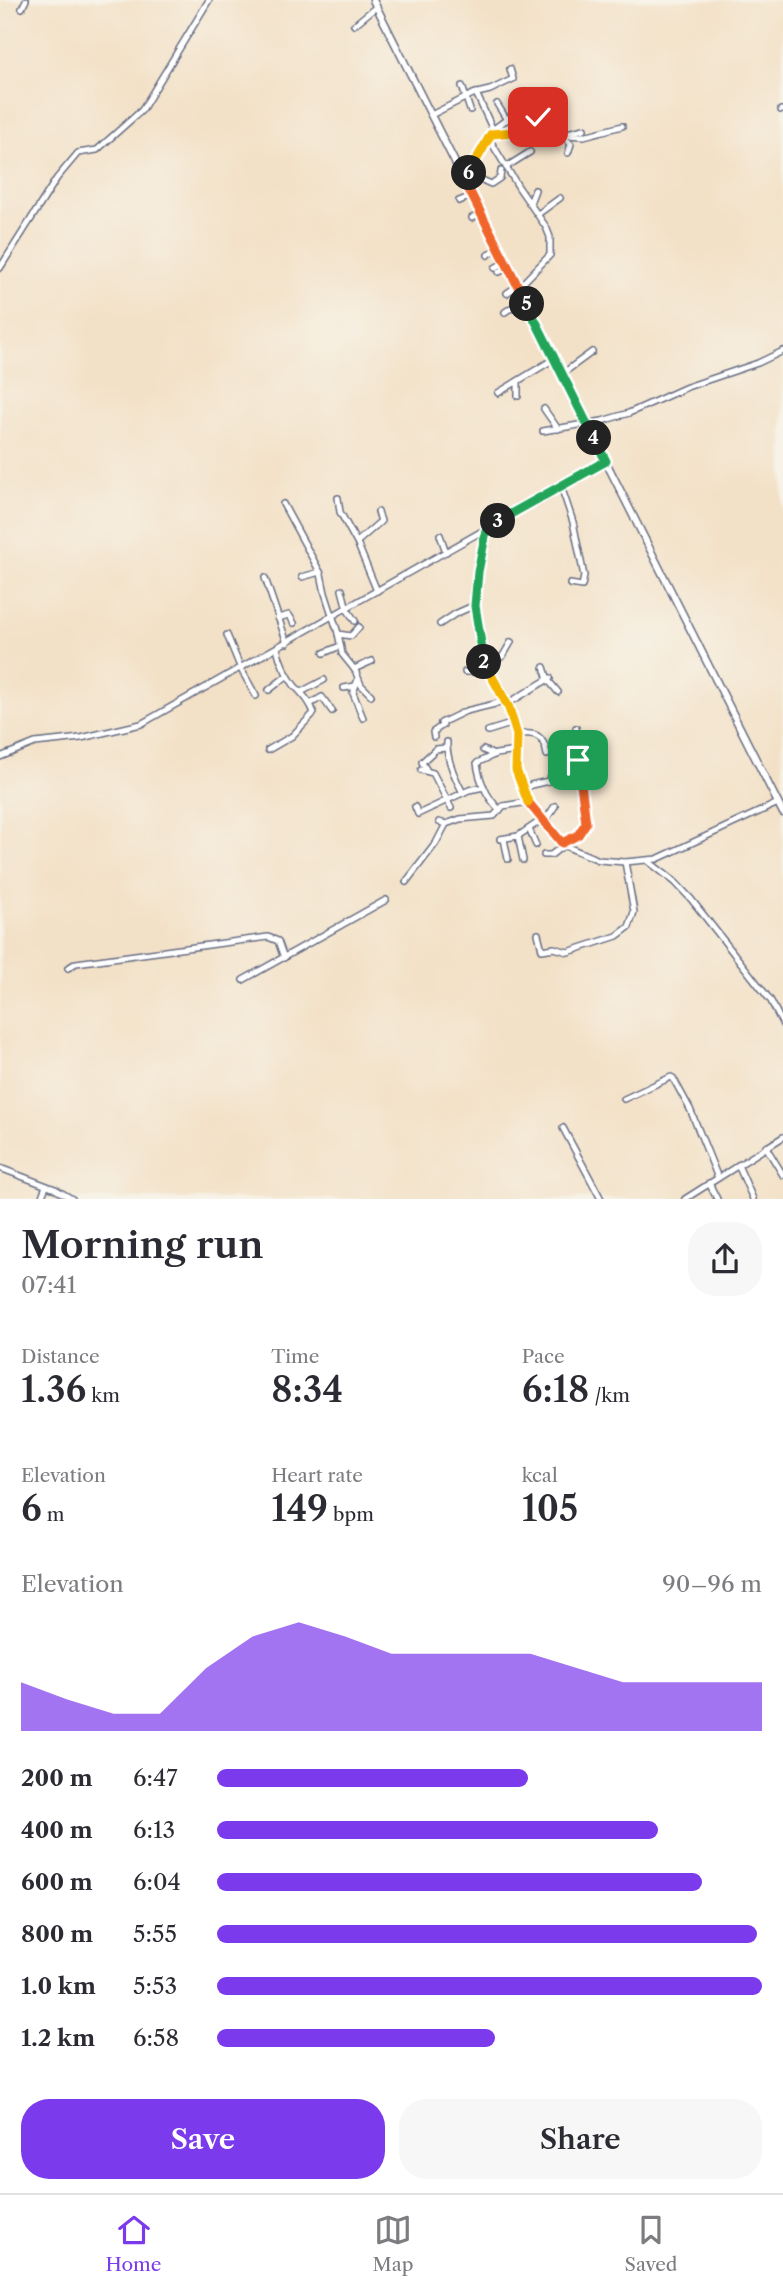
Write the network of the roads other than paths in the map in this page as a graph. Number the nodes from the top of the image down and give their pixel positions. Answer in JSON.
{"nodes":[{"id":1,"x":26,"y":0,"type":"edge"},
{"id":2,"x":209,"y":0,"type":"edge"},
{"id":3,"x":374,"y":4,"type":"edge"},
{"id":4,"x":22,"y":8,"type":"dead end"},
{"id":5,"x":354,"y":25,"type":"dead end"},
{"id":6,"x":510,"y":69,"type":"dead end"},
{"id":7,"x":462,"y":86,"type":"dead end"},
{"id":8,"x":476,"y":93,"type":"junction"},
{"id":9,"x":522,"y":94,"type":"dead end"},
{"id":10,"x":466,"y":98,"type":"junction"},
{"id":11,"x":533,"y":100,"type":"dead end"},
{"id":12,"x":498,"y":104,"type":"dead end"},
{"id":13,"x":527,"y":105,"type":"junction"},
{"id":14,"x":470,"y":110,"type":"dead end"},
{"id":15,"x":431,"y":115,"type":"junction"},
{"id":16,"x":538,"y":117,"type":"dead end"},
{"id":17,"x":507,"y":120,"type":"junction"},
{"id":18,"x":622,"y":126,"type":"dead end"},
{"id":19,"x":584,"y":129,"type":"dead end"},
{"id":20,"x":491,"y":133,"type":"junction"},
{"id":21,"x":536,"y":134,"type":"junction"},
{"id":22,"x":544,"y":135,"type":"junction"},
{"id":23,"x":560,"y":136,"type":"junction"},
{"id":24,"x":528,"y":143,"type":"dead end"},
{"id":25,"x":530,"y":152,"type":"dead end"},
{"id":26,"x":568,"y":153,"type":"dead end"},
{"id":27,"x":504,"y":169,"type":"junction"},
{"id":28,"x":465,"y":176,"type":"junction"},
{"id":29,"x":535,"y":190,"type":"dead end"},
{"id":30,"x":472,"y":196,"type":"junction"},
{"id":31,"x":560,"y":198,"type":"dead end"},
{"id":32,"x":459,"y":201,"type":"dead end"},
{"id":33,"x":530,"y":203,"type":"junction"},
{"id":34,"x":538,"y":214,"type":"junction"},
{"id":35,"x":481,"y":215,"type":"junction"},
{"id":36,"x":472,"y":218,"type":"dead end"},
{"id":37,"x":498,"y":248,"type":"junction"},
{"id":38,"x":488,"y":255,"type":"dead end"},
{"id":39,"x":507,"y":265,"type":"junction"},
{"id":40,"x":0,"y":268,"type":"edge"},
{"id":41,"x":497,"y":270,"type":"dead end"},
{"id":42,"x":518,"y":287,"type":"junction"},
{"id":43,"x":506,"y":293,"type":"dead end"},
{"id":44,"x":524,"y":299,"type":"junction"},
{"id":45,"x":505,"y":312,"type":"dead end"},
{"id":46,"x":783,"y":351,"type":"edge"},
{"id":47,"x":592,"y":352,"type":"dead end"},
{"id":48,"x":554,"y":359,"type":"junction"},
{"id":49,"x":562,"y":374,"type":"junction"},
{"id":50,"x":518,"y":381,"type":"junction"},
{"id":51,"x":498,"y":393,"type":"dead end"},
{"id":52,"x":518,"y":396,"type":"dead end"},
{"id":53,"x":544,"y":410,"type":"dead end"},
{"id":54,"x":587,"y":424,"type":"junction"},
{"id":55,"x":558,"y":429,"type":"junction"},
{"id":56,"x":543,"y":432,"type":"dead end"},
{"id":57,"x":606,"y":461,"type":"junction"},
{"id":58,"x":561,"y":486,"type":"junction"},
{"id":59,"x":338,"y":498,"type":"dead end"},
{"id":60,"x":283,"y":504,"type":"dead end"},
{"id":61,"x":378,"y":512,"type":"dead end"},
{"id":62,"x":489,"y":526,"type":"junction"},
{"id":63,"x":440,"y":535,"type":"dead end"},
{"id":64,"x":357,"y":542,"type":"junction"},
{"id":65,"x":446,"y":552,"type":"junction"},
{"id":66,"x":320,"y":572,"type":"junction"},
{"id":67,"x":302,"y":577,"type":"dead end"},
{"id":68,"x":265,"y":578,"type":"dead end"},
{"id":69,"x":570,"y":584,"type":"dead end"},
{"id":70,"x":342,"y":590,"type":"dead end"},
{"id":71,"x":377,"y":591,"type":"junction"},
{"id":72,"x":475,"y":606,"type":"junction"},
{"id":73,"x":347,"y":609,"type":"junction"},
{"id":74,"x":333,"y":617,"type":"junction"},
{"id":75,"x":278,"y":618,"type":"junction"},
{"id":76,"x":355,"y":621,"type":"dead end"},
{"id":77,"x":294,"y":623,"type":"dead end"},
{"id":78,"x":440,"y":624,"type":"dead end"},
{"id":79,"x":359,"y":627,"type":"dead end"},
{"id":80,"x":338,"y":634,"type":"junction"},
{"id":81,"x":227,"y":635,"type":"dead end"},
{"id":82,"x":351,"y":636,"type":"junction"},
{"id":83,"x":358,"y":641,"type":"dead end"},
{"id":84,"x":511,"y":642,"type":"dead end"},
{"id":85,"x":287,"y":643,"type":"junction"},
{"id":86,"x":340,"y":646,"type":"junction"},
{"id":87,"x":277,"y":648,"type":"junction"},
{"id":88,"x":324,"y":653,"type":"dead end"},
{"id":89,"x":372,"y":661,"type":"dead end"},
{"id":90,"x":485,"y":665,"type":"junction"},
{"id":91,"x":544,"y":667,"type":"dead end"},
{"id":92,"x":241,"y":669,"type":"junction"},
{"id":93,"x":354,"y":669,"type":"junction"},
{"id":94,"x":465,"y":672,"type":"dead end"},
{"id":95,"x":288,"y":675,"type":"junction"},
{"id":96,"x":549,"y":679,"type":"junction"},
{"id":97,"x":324,"y":680,"type":"dead end"},
{"id":98,"x":358,"y":683,"type":"junction"},
{"id":99,"x":344,"y":688,"type":"dead end"},
{"id":100,"x":270,"y":690,"type":"dead end"},
{"id":101,"x":301,"y":692,"type":"junction"},
{"id":102,"x":558,"y":692,"type":"dead end"},
{"id":103,"x":371,"y":695,"type":"dead end"},
{"id":104,"x":256,"y":696,"type":"dead end"},
{"id":105,"x":506,"y":701,"type":"junction"},
{"id":106,"x":310,"y":704,"type":"junction"},
{"id":107,"x":488,"y":705,"type":"junction"},
{"id":108,"x":332,"y":711,"type":"dead end"},
{"id":109,"x":484,"y":712,"type":"dead end"},
{"id":110,"x":363,"y":718,"type":"dead end"},
{"id":111,"x":514,"y":723,"type":"junction"},
{"id":112,"x":576,"y":728,"type":"dead end"},
{"id":113,"x":488,"y":731,"type":"dead end"},
{"id":114,"x":517,"y":735,"type":"junction"},
{"id":115,"x":434,"y":737,"type":"dead end"},
{"id":116,"x":539,"y":738,"type":"junction"},
{"id":117,"x":548,"y":738,"type":"dead end"},
{"id":118,"x":268,"y":750,"type":"dead end"},
{"id":119,"x":483,"y":750,"type":"dead end"},
{"id":120,"x":517,"y":751,"type":"junction"},
{"id":121,"x":547,"y":754,"type":"dead end"},
{"id":122,"x":494,"y":755,"type":"junction"},
{"id":123,"x":0,"y":757,"type":"edge"},
{"id":124,"x":578,"y":759,"type":"junction"},
{"id":125,"x":564,"y":760,"type":"dead end"},
{"id":126,"x":555,"y":770,"type":"dead end"},
{"id":127,"x":508,"y":772,"type":"dead end"},
{"id":128,"x":517,"y":774,"type":"junction"},
{"id":129,"x":556,"y":779,"type":"dead end"},
{"id":130,"x":547,"y":782,"type":"junction"},
{"id":131,"x":484,"y":787,"type":"junction"},
{"id":132,"x":523,"y":791,"type":"junction"},
{"id":133,"x":463,"y":793,"type":"junction"},
{"id":134,"x":447,"y":799,"type":"junction"},
{"id":135,"x":528,"y":802,"type":"junction"},
{"id":136,"x":778,"y":803,"type":"junction"},
{"id":137,"x":555,"y":806,"type":"dead end"},
{"id":138,"x":415,"y":807,"type":"dead end"},
{"id":139,"x":451,"y":808,"type":"dead end"},
{"id":140,"x":500,"y":810,"type":"junction"},
{"id":141,"x":783,"y":813,"type":"edge"},
{"id":142,"x":544,"y":820,"type":"junction"},
{"id":143,"x":439,"y":822,"type":"dead end"},
{"id":144,"x":446,"y":824,"type":"junction"},
{"id":145,"x":528,"y":829,"type":"junction"},
{"id":146,"x":518,"y":836,"type":"junction"},
{"id":147,"x":563,"y":844,"type":"junction"},
{"id":148,"x":536,"y":845,"type":"dead end"},
{"id":149,"x":544,"y":855,"type":"dead end"},
{"id":150,"x":508,"y":859,"type":"dead end"},
{"id":151,"x":523,"y":860,"type":"dead end"},
{"id":152,"x":648,"y":861,"type":"junction"},
{"id":153,"x":625,"y":862,"type":"junction"},
{"id":154,"x":406,"y":882,"type":"dead end"},
{"id":155,"x":386,"y":900,"type":"dead end"},
{"id":156,"x":538,"y":934,"type":"dead end"},
{"id":157,"x":284,"y":958,"type":"junction"},
{"id":158,"x":68,"y":968,"type":"dead end"},
{"id":159,"x":243,"y":980,"type":"dead end"},
{"id":160,"x":783,"y":1025,"type":"edge"},
{"id":161,"x":624,"y":1099,"type":"dead end"},
{"id":162,"x":564,"y":1128,"type":"dead end"},
{"id":163,"x":783,"y":1137,"type":"edge"},
{"id":164,"x":766,"y":1147,"type":"junction"},
{"id":165,"x":738,"y":1165,"type":"junction"},
{"id":166,"x":0,"y":1168,"type":"edge"},
{"id":167,"x":783,"y":1175,"type":"edge"},
{"id":168,"x":718,"y":1178,"type":"junction"},
{"id":169,"x":709,"y":1184,"type":"junction"},
{"id":170,"x":46,"y":1186,"type":"junction"},
{"id":171,"x":41,"y":1199,"type":"edge"},
{"id":172,"x":72,"y":1199,"type":"edge"},
{"id":173,"x":601,"y":1199,"type":"edge"},
{"id":174,"x":685,"y":1199,"type":"edge"},
{"id":175,"x":718,"y":1199,"type":"edge"},
{"id":176,"x":753,"y":1199,"type":"edge"}],
"edges":[{"from":1,"to":4,"type":"street"},
{"from":2,"to":40,"type":"street"},
{"from":3,"to":5,"type":"street"},
{"from":3,"to":15,"type":"street"},
{"from":6,"to":8,"type":"street"},
{"from":7,"to":10,"type":"street"},
{"from":8,"to":10,"type":"street"},
{"from":8,"to":20,"type":"street"},
{"from":9,"to":13,"type":"street"},
{"from":10,"to":14,"type":"street"},
{"from":10,"to":15,"type":"street"},
{"from":11,"to":13,"type":"street"},
{"from":12,"to":17,"type":"street"},
{"from":13,"to":17,"type":"street"},
{"from":15,"to":28,"type":"street"},
{"from":16,"to":22,"type":"street"},
{"from":17,"to":20,"type":"street"},
{"from":18,"to":23,"type":"street"},
{"from":19,"to":23,"type":"street"},
{"from":20,"to":21,"type":"street"},
{"from":20,"to":27,"type":"street"},
{"from":20,"to":28,"type":"street"},
{"from":21,"to":22,"type":"street"},
{"from":21,"to":24,"type":"street"},
{"from":22,"to":23,"type":"street"},
{"from":23,"to":26,"type":"street"},
{"from":25,"to":27,"type":"street"},
{"from":27,"to":28,"type":"street"},
{"from":27,"to":33,"type":"street"},
{"from":28,"to":30,"type":"street"},
{"from":29,"to":33,"type":"street"},
{"from":30,"to":32,"type":"street"},
{"from":30,"to":35,"type":"street"},
{"from":31,"to":34,"type":"street"},
{"from":33,"to":34,"type":"street"},
{"from":34,"to":42,"type":"street"},
{"from":35,"to":36,"type":"street"},
{"from":35,"to":37,"type":"street"},
{"from":37,"to":38,"type":"street"},
{"from":37,"to":39,"type":"street"},
{"from":39,"to":41,"type":"street"},
{"from":39,"to":42,"type":"street"},
{"from":42,"to":43,"type":"street"},
{"from":42,"to":44,"type":"street"},
{"from":44,"to":45,"type":"street"},
{"from":44,"to":48,"type":"street"},
{"from":46,"to":54,"type":"street"},
{"from":47,"to":49,"type":"street"},
{"from":48,"to":49,"type":"street"},
{"from":48,"to":50,"type":"street"},
{"from":49,"to":54,"type":"street"},
{"from":50,"to":51,"type":"street"},
{"from":50,"to":52,"type":"street"},
{"from":53,"to":55,"type":"street"},
{"from":54,"to":55,"type":"street"},
{"from":54,"to":57,"type":"street"},
{"from":55,"to":56,"type":"street"},
{"from":57,"to":58,"type":"street"},
{"from":57,"to":136,"type":"street"},
{"from":58,"to":62,"type":"street"},
{"from":58,"to":69,"type":"street"},
{"from":59,"to":64,"type":"street"},
{"from":60,"to":66,"type":"street"},
{"from":61,"to":64,"type":"street"},
{"from":62,"to":65,"type":"street"},
{"from":62,"to":72,"type":"street"},
{"from":63,"to":65,"type":"street"},
{"from":64,"to":71,"type":"street"},
{"from":65,"to":71,"type":"street"},
{"from":66,"to":67,"type":"street"},
{"from":66,"to":74,"type":"street"},
{"from":68,"to":75,"type":"street"},
{"from":70,"to":73,"type":"street"},
{"from":71,"to":73,"type":"street"},
{"from":72,"to":78,"type":"street"},
{"from":72,"to":90,"type":"street"},
{"from":73,"to":74,"type":"street"},
{"from":73,"to":76,"type":"street"},
{"from":74,"to":80,"type":"street"},
{"from":74,"to":85,"type":"street"},
{"from":75,"to":77,"type":"street"},
{"from":75,"to":85,"type":"street"},
{"from":79,"to":82,"type":"street"},
{"from":80,"to":82,"type":"street"},
{"from":80,"to":86,"type":"street"},
{"from":81,"to":92,"type":"street"},
{"from":82,"to":83,"type":"street"},
{"from":84,"to":90,"type":"street"},
{"from":85,"to":87,"type":"street"},
{"from":86,"to":88,"type":"street"},
{"from":86,"to":93,"type":"street"},
{"from":87,"to":92,"type":"street"},
{"from":87,"to":95,"type":"street"},
{"from":89,"to":93,"type":"street"},
{"from":90,"to":94,"type":"street"},
{"from":90,"to":105,"type":"street"},
{"from":91,"to":96,"type":"street"},
{"from":92,"to":104,"type":"street"},
{"from":92,"to":123,"type":"street"},
{"from":93,"to":98,"type":"street"},
{"from":95,"to":100,"type":"street"},
{"from":95,"to":101,"type":"street"},
{"from":96,"to":102,"type":"street"},
{"from":96,"to":105,"type":"street"},
{"from":97,"to":101,"type":"street"},
{"from":98,"to":99,"type":"street"},
{"from":98,"to":103,"type":"street"},
{"from":98,"to":110,"type":"street"},
{"from":101,"to":106,"type":"street"},
{"from":105,"to":107,"type":"street"},
{"from":105,"to":111,"type":"street"},
{"from":106,"to":108,"type":"street"},
{"from":106,"to":118,"type":"street"},
{"from":107,"to":109,"type":"street"},
{"from":107,"to":115,"type":"street"},
{"from":111,"to":113,"type":"street"},
{"from":111,"to":114,"type":"street"},
{"from":112,"to":124,"type":"street"},
{"from":114,"to":116,"type":"street"},
{"from":114,"to":120,"type":"street"},
{"from":116,"to":117,"type":"street"},
{"from":116,"to":121,"type":"street"},
{"from":119,"to":122,"type":"street"},
{"from":120,"to":122,"type":"street"},
{"from":120,"to":128,"type":"street"},
{"from":122,"to":131,"type":"street"},
{"from":124,"to":125,"type":"street"},
{"from":124,"to":147,"type":"street"},
{"from":126,"to":130,"type":"street"},
{"from":127,"to":128,"type":"street"},
{"from":128,"to":132,"type":"street"},
{"from":129,"to":130,"type":"street"},
{"from":130,"to":132,"type":"street"},
{"from":131,"to":133,"type":"street"},
{"from":131,"to":140,"type":"street"},
{"from":132,"to":135,"type":"street"},
{"from":133,"to":134,"type":"street"},
{"from":133,"to":134,"type":"street"},
{"from":134,"to":138,"type":"street"},
{"from":134,"to":139,"type":"street"},
{"from":135,"to":140,"type":"street"},
{"from":135,"to":142,"type":"street"},
{"from":136,"to":141,"type":"street"},
{"from":136,"to":152,"type":"street"},
{"from":137,"to":142,"type":"street"},
{"from":140,"to":144,"type":"street"},
{"from":142,"to":145,"type":"street"},
{"from":142,"to":147,"type":"street"},
{"from":143,"to":144,"type":"street"},
{"from":144,"to":154,"type":"street"},
{"from":145,"to":146,"type":"street"},
{"from":145,"to":148,"type":"street"},
{"from":146,"to":150,"type":"street"},
{"from":146,"to":151,"type":"street"},
{"from":147,"to":149,"type":"street"},
{"from":147,"to":153,"type":"street"},
{"from":152,"to":153,"type":"street"},
{"from":152,"to":160,"type":"street"},
{"from":153,"to":156,"type":"street"},
{"from":155,"to":157,"type":"street"},
{"from":157,"to":158,"type":"street"},
{"from":157,"to":159,"type":"street"},
{"from":161,"to":168,"type":"street"},
{"from":162,"to":173,"type":"street"},
{"from":163,"to":164,"type":"street"},
{"from":164,"to":165,"type":"street"},
{"from":164,"to":167,"type":"street"},
{"from":165,"to":168,"type":"street"},
{"from":165,"to":176,"type":"street"},
{"from":166,"to":170,"type":"street"},
{"from":168,"to":169,"type":"street"},
{"from":169,"to":174,"type":"street"},
{"from":169,"to":175,"type":"street"},
{"from":170,"to":171,"type":"street"},
{"from":170,"to":172,"type":"street"}]}
